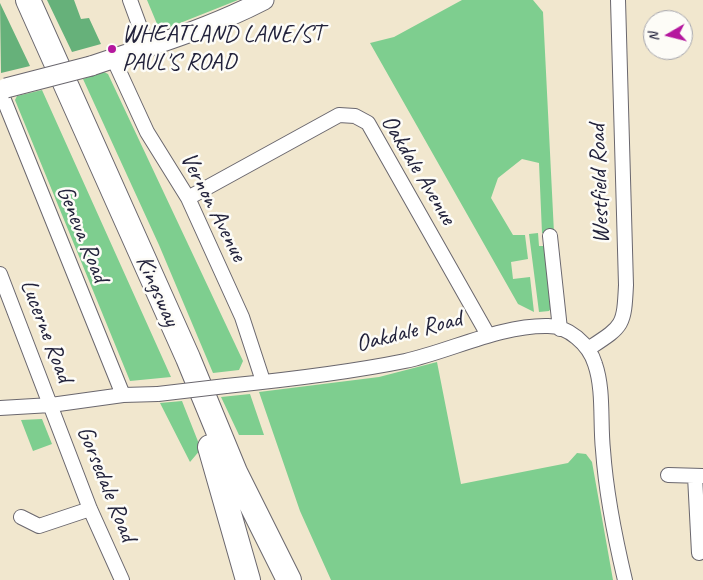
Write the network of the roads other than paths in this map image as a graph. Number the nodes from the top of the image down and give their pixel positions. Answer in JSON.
{"nodes":[{"id":1,"x":11,"y":0,"type":"edge"},
{"id":2,"x":28,"y":0,"type":"edge"},
{"id":3,"x":130,"y":0,"type":"edge"},
{"id":4,"x":264,"y":0,"type":"edge"},
{"id":5,"x":618,"y":0,"type":"edge"},
{"id":6,"x":148,"y":48,"type":"junction"},
{"id":7,"x":113,"y":58,"type":"junction"},
{"id":8,"x":2,"y":90,"type":"edge"},
{"id":9,"x":188,"y":198,"type":"junction"},
{"id":10,"x":550,"y":236,"type":"dead end"},
{"id":11,"x":0,"y":274,"type":"edge"},
{"id":12,"x":560,"y":329,"type":"junction"},
{"id":13,"x":488,"y":335,"type":"junction"},
{"id":14,"x":588,"y":349,"type":"junction"},
{"id":15,"x":263,"y":381,"type":"junction"},
{"id":16,"x":123,"y":395,"type":"junction"},
{"id":17,"x":51,"y":405,"type":"junction"},
{"id":18,"x":0,"y":408,"type":"edge"},
{"id":19,"x":668,"y":475,"type":"dead end"},
{"id":20,"x":699,"y":476,"type":"edge"},
{"id":21,"x":90,"y":509,"type":"junction"},
{"id":22,"x":21,"y":517,"type":"dead end"},
{"id":23,"x":698,"y":553,"type":"dead end"},
{"id":24,"x":122,"y":580,"type":"edge"},
{"id":25,"x":248,"y":580,"type":"edge"},
{"id":26,"x":289,"y":580,"type":"edge"},
{"id":27,"x":625,"y":580,"type":"edge"}],
"edges":[{"from":1,"to":25,"type":"highway","name":"Kingsway"},
{"from":2,"to":26,"type":"highway","name":"Kingsway"},
{"from":3,"to":6,"type":"street"},
{"from":4,"to":6,"type":"main road"},
{"from":5,"to":14,"type":"street","name":"Westfield Road"},
{"from":6,"to":7,"type":"main road"},
{"from":7,"to":8,"type":"main road","bridge":true},
{"from":7,"to":9,"type":"street","name":"Vernon Avenue"},
{"from":8,"to":16,"type":"street","name":"Geneva Road"},
{"from":9,"to":13,"type":"street","name":"Oakdale Avenue"},
{"from":9,"to":15,"type":"street","name":"Vernon Avenue"},
{"from":10,"to":12,"type":"street"},
{"from":11,"to":17,"type":"street","name":"Lucerne Road"},
{"from":12,"to":13,"type":"street","name":"Oakdale Road"},
{"from":12,"to":14,"type":"street","name":"Oakdale Road"},
{"from":13,"to":15,"type":"street","name":"Oakdale Road"},
{"from":14,"to":27,"type":"street"},
{"from":15,"to":16,"type":"street","name":"Oakdale Road","bridge":true},
{"from":16,"to":17,"type":"street","name":"Oakdale Road"},
{"from":17,"to":18,"type":"street","name":"Oakdale Road"},
{"from":17,"to":21,"type":"street","name":"Gorsedale Road"},
{"from":19,"to":20,"type":"street"},
{"from":20,"to":23,"type":"street"},
{"from":21,"to":22,"type":"street"},
{"from":21,"to":24,"type":"street","name":"Gorsedale Road"}]}
